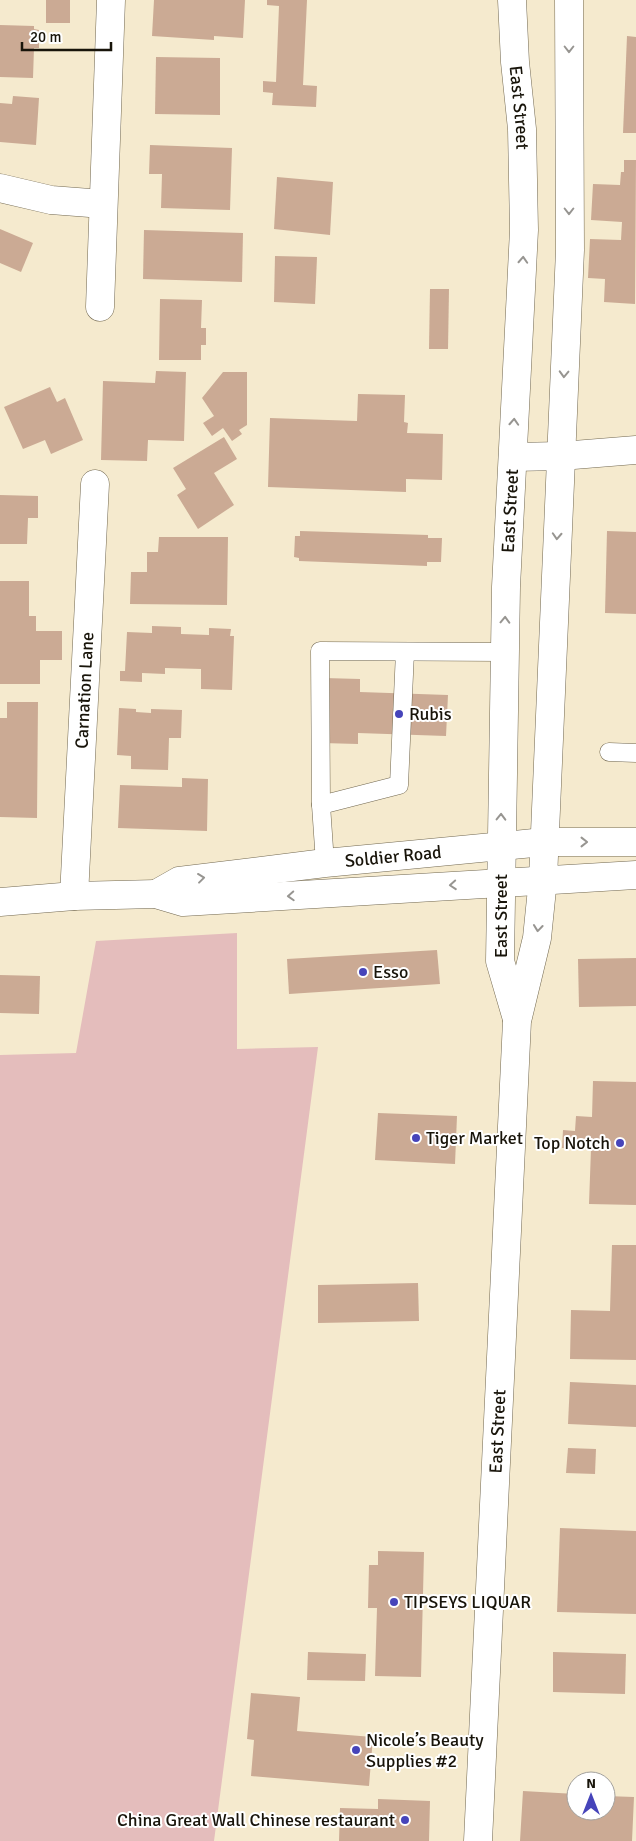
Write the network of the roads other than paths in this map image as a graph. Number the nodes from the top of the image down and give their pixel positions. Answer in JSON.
{"nodes":[{"id":1,"x":111,"y":0,"type":"edge"},
{"id":2,"x":512,"y":0,"type":"edge"},
{"id":3,"x":569,"y":0,"type":"edge"},
{"id":4,"x":0,"y":188,"type":"edge"},
{"id":5,"x":103,"y":204,"type":"junction"},
{"id":6,"x":100,"y":307,"type":"dead end"},
{"id":7,"x":636,"y":450,"type":"edge"},
{"id":8,"x":512,"y":456,"type":"junction"},
{"id":9,"x":561,"y":456,"type":"junction"},
{"id":10,"x":95,"y":484,"type":"dead end"},
{"id":11,"x":405,"y":652,"type":"junction"},
{"id":12,"x":504,"y":652,"type":"junction"},
{"id":13,"x":609,"y":752,"type":"dead end"},
{"id":14,"x":636,"y":753,"type":"edge"},
{"id":15,"x":321,"y":805,"type":"junction"},
{"id":16,"x":544,"y":842,"type":"junction"},
{"id":17,"x":636,"y":842,"type":"edge"},
{"id":18,"x":501,"y":847,"type":"junction"},
{"id":19,"x":325,"y":863,"type":"junction"},
{"id":20,"x":636,"y":875,"type":"edge"},
{"id":21,"x":543,"y":879,"type":"junction"},
{"id":22,"x":501,"y":882,"type":"junction"},
{"id":23,"x":156,"y":894,"type":"junction"},
{"id":24,"x":74,"y":896,"type":"junction"},
{"id":25,"x":0,"y":902,"type":"edge"},
{"id":26,"x":518,"y":1021,"type":"junction"},
{"id":27,"x":478,"y":1841,"type":"edge"}],
"edges":[{"from":1,"to":5,"type":"main road"},
{"from":8,"to":2,"type":"main road","name":"East Street","one_way":true},
{"from":3,"to":9,"type":"main road","name":"East Street","one_way":true},
{"from":4,"to":5,"type":"main road"},
{"from":5,"to":6,"type":"main road"},
{"from":7,"to":9,"type":"main road"},
{"from":8,"to":9,"type":"main road"},
{"from":12,"to":8,"type":"main road","name":"East Street","one_way":true},
{"from":9,"to":16,"type":"main road","name":"East Street","one_way":true},
{"from":10,"to":24,"type":"main road","name":"Carnation Lane"},
{"from":11,"to":12,"type":"lane"},
{"from":11,"to":15,"type":"lane"},
{"from":11,"to":15,"type":"lane"},
{"from":18,"to":12,"type":"main road","name":"East Street","one_way":true},
{"from":13,"to":14,"type":"lane"},
{"from":15,"to":19,"type":"lane"},
{"from":16,"to":17,"type":"main road","name":"Soldier Road","one_way":true},
{"from":16,"to":18,"type":"main road","name":"Soldier Road"},
{"from":16,"to":21,"type":"main road","name":"East Street"},
{"from":18,"to":19,"type":"main road","name":"Soldier Road"},
{"from":18,"to":22,"type":"main road","name":"East Street"},
{"from":23,"to":19,"type":"main road","name":"Soldier Road","one_way":true},
{"from":20,"to":21,"type":"main road","name":"Soldier Road"},
{"from":21,"to":22,"type":"main road","name":"Soldier Road"},
{"from":21,"to":26,"type":"main road","name":"East Street","one_way":true},
{"from":22,"to":23,"type":"main road","name":"Soldier Road","one_way":true},
{"from":22,"to":26,"type":"main road","name":"East Street"},
{"from":23,"to":24,"type":"main road","name":"Soldier Road"},
{"from":24,"to":25,"type":"main road","name":"Soldier Road"},
{"from":26,"to":27,"type":"main road","name":"East Street"}]}
